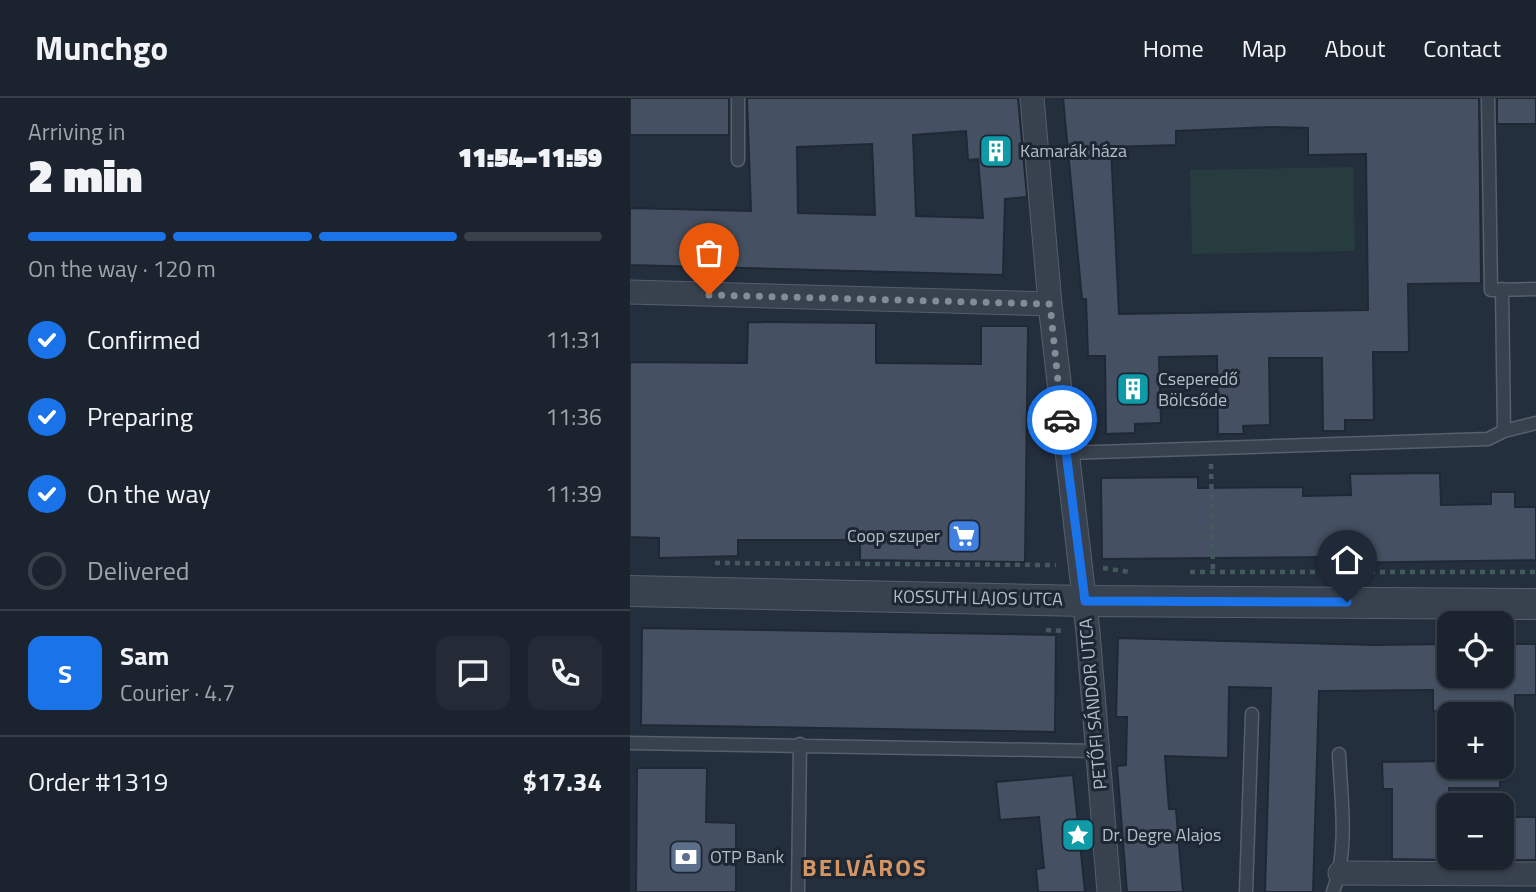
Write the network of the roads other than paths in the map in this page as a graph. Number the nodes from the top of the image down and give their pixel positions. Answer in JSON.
{"nodes":[{"id":1,"x":738,"y":98,"type":"edge"},
{"id":2,"x":1032,"y":98,"type":"edge"},
{"id":3,"x":1488,"y":98,"type":"edge"},
{"id":4,"x":738,"y":160,"type":"dead end"},
{"id":5,"x":1502,"y":289,"type":"junction"},
{"id":6,"x":1536,"y":289,"type":"edge"},
{"id":7,"x":630,"y":292,"type":"edge"},
{"id":8,"x":1050,"y":304,"type":"junction"},
{"id":9,"x":1536,"y":423,"type":"edge"},
{"id":10,"x":1504,"y":431,"type":"junction"},
{"id":11,"x":1066,"y":453,"type":"junction"},
{"id":12,"x":630,"y":591,"type":"edge"},
{"id":13,"x":1085,"y":601,"type":"junction"},
{"id":14,"x":1536,"y":604,"type":"edge"},
{"id":15,"x":1252,"y":714,"type":"dead end"},
{"id":16,"x":630,"y":743,"type":"edge"},
{"id":17,"x":800,"y":744,"type":"junction"},
{"id":18,"x":1097,"y":751,"type":"junction"},
{"id":19,"x":1339,"y":754,"type":"dead end"},
{"id":20,"x":1536,"y":874,"type":"edge"},
{"id":21,"x":1336,"y":883,"type":"edge"},
{"id":22,"x":798,"y":892,"type":"edge"},
{"id":23,"x":1109,"y":892,"type":"edge"},
{"id":24,"x":1246,"y":892,"type":"edge"}],
"edges":[{"from":1,"to":4,"type":"lane"},
{"from":2,"to":8,"type":"street","name":"PETŐFI SÁNDOR UTCA"},
{"from":3,"to":5,"type":"lane"},
{"from":5,"to":6,"type":"lane"},
{"from":5,"to":10,"type":"lane"},
{"from":7,"to":8,"type":"street"},
{"from":8,"to":11,"type":"street","name":"PETŐFI SÁNDOR UTCA"},
{"from":9,"to":10,"type":"lane"},
{"from":10,"to":11,"type":"lane"},
{"from":11,"to":13,"type":"street","name":"PETŐFI SÁNDOR UTCA"},
{"from":12,"to":13,"type":"street","name":"KOSSUTH LAJOS UTCA"},
{"from":13,"to":14,"type":"street","name":"KOSSUTH LAJOS UTCA"},
{"from":13,"to":18,"type":"street","name":"PETŐFI SÁNDOR UTCA"},
{"from":15,"to":24,"type":"lane"},
{"from":16,"to":17,"type":"lane"},
{"from":17,"to":18,"type":"lane"},
{"from":17,"to":22,"type":"lane"},
{"from":18,"to":23,"type":"street","name":"PETŐFI SÁNDOR UTCA"},
{"from":19,"to":21,"type":"lane"},
{"from":20,"to":21,"type":"street"}]}
